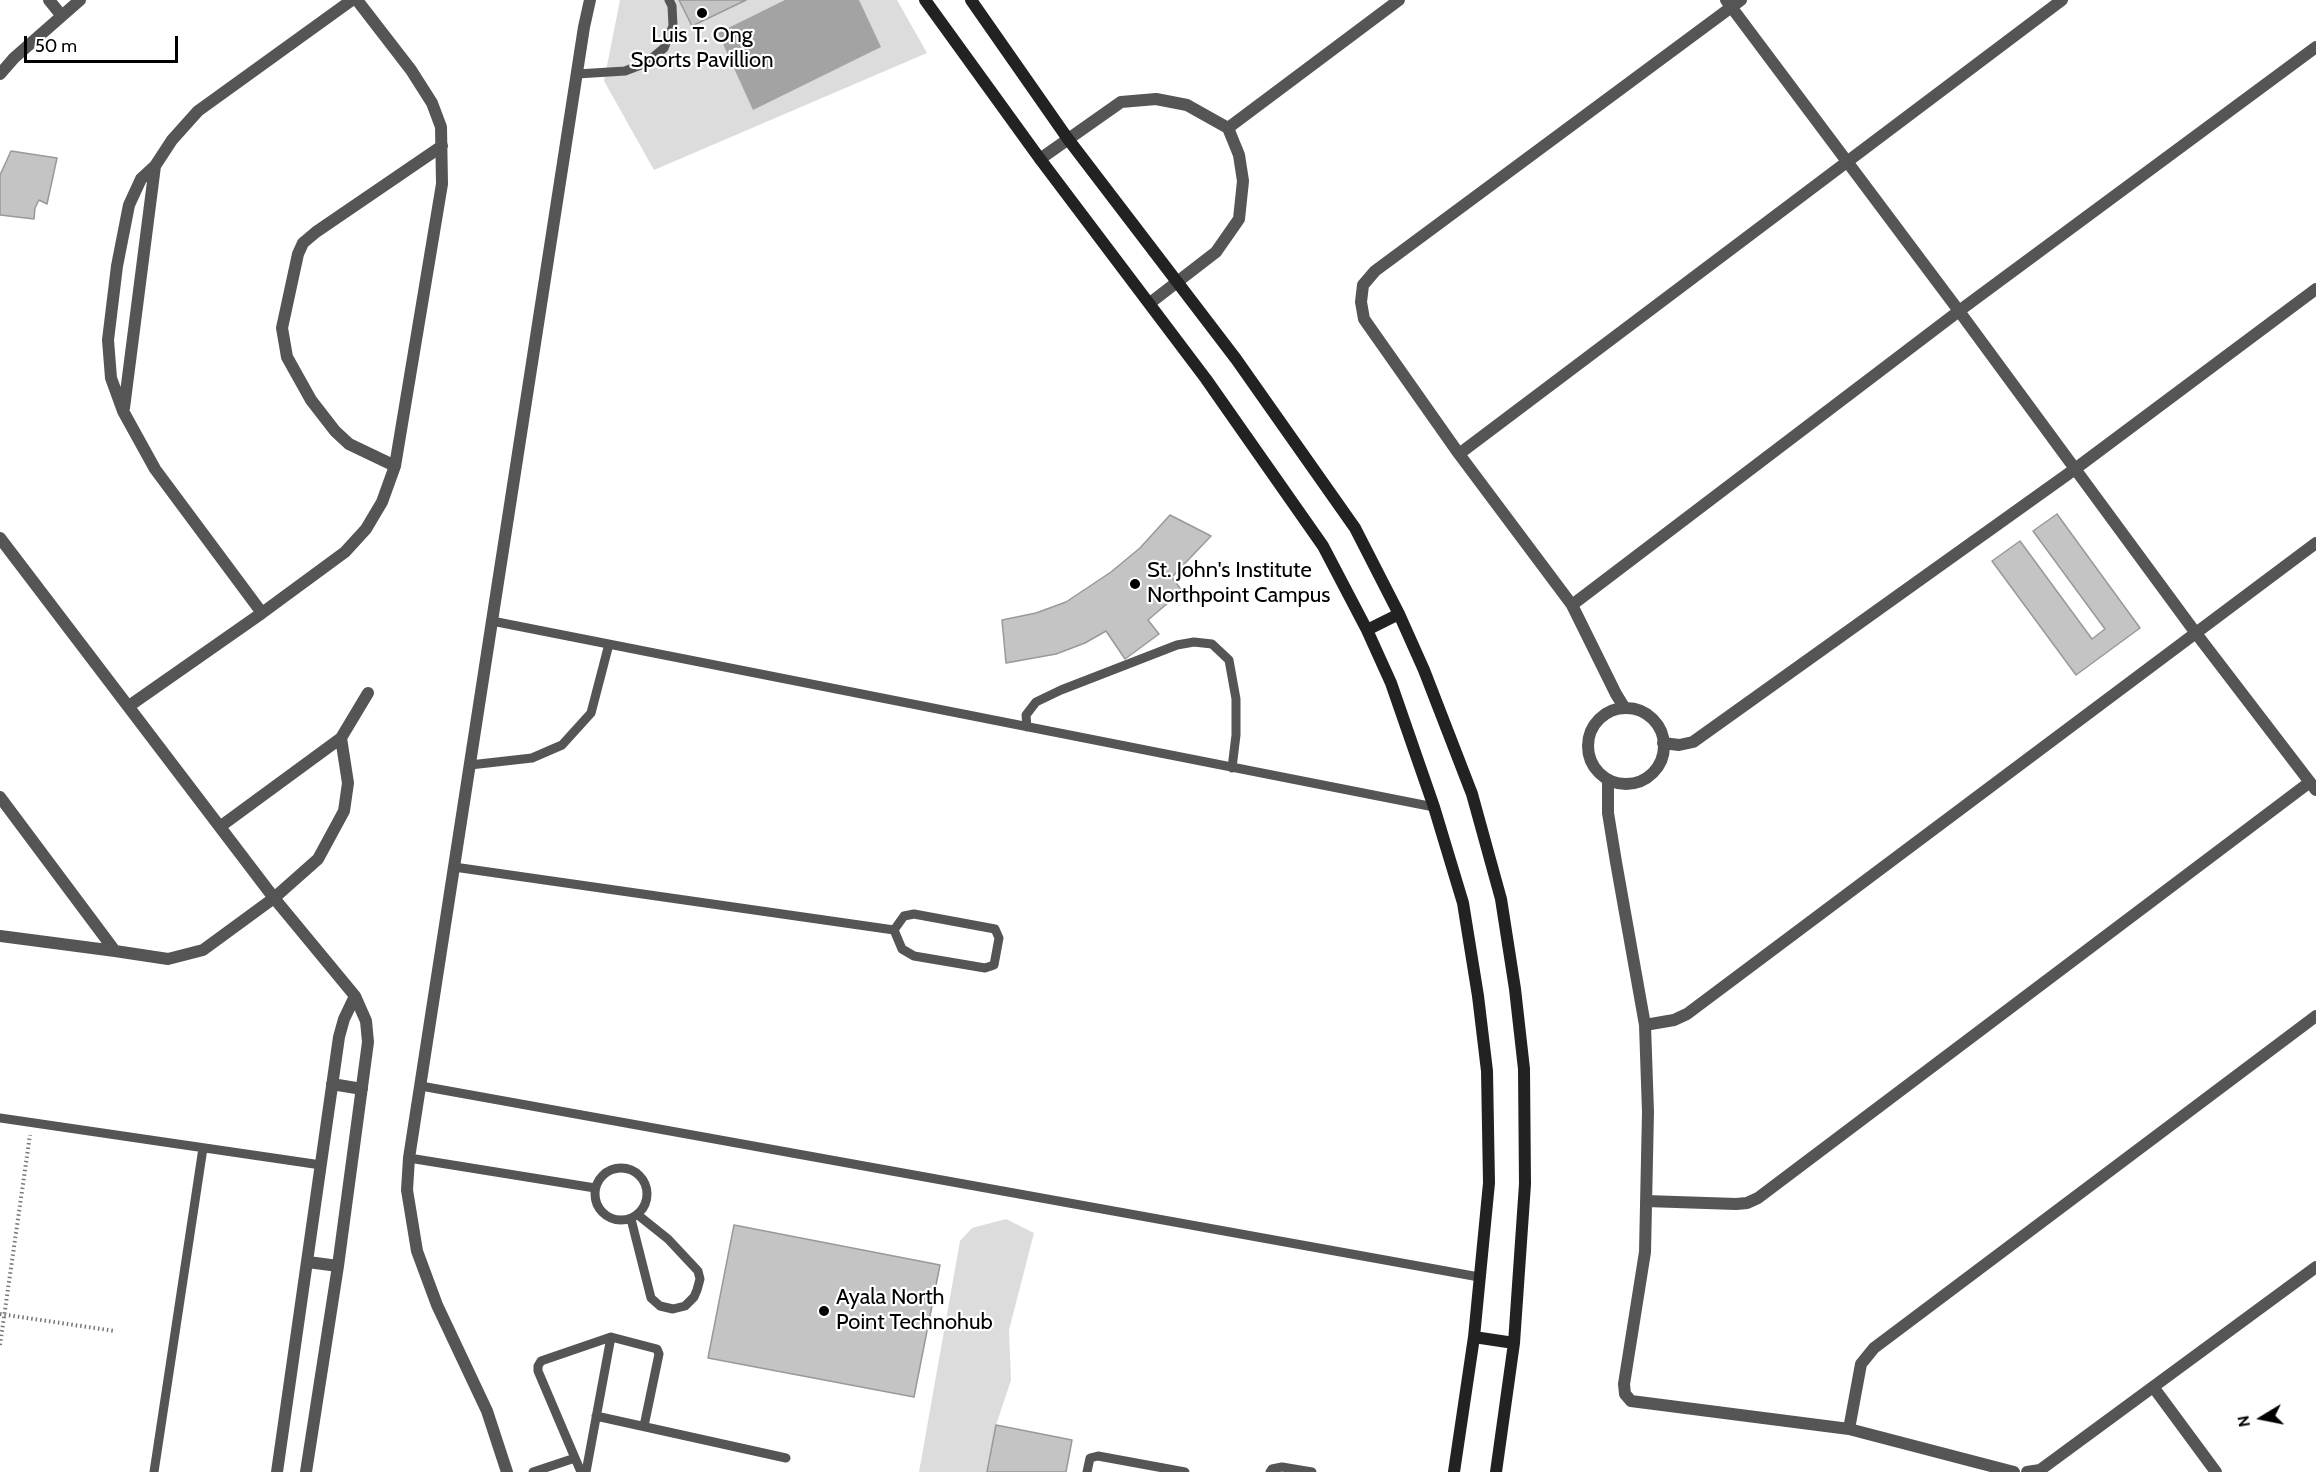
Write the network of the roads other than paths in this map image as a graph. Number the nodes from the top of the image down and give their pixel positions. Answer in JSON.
{"nodes":[{"id":1,"x":49,"y":0,"type":"edge"},
{"id":2,"x":80,"y":0,"type":"edge"},
{"id":3,"x":352,"y":0,"type":"edge"},
{"id":4,"x":357,"y":0,"type":"edge"},
{"id":5,"x":590,"y":0,"type":"edge"},
{"id":6,"x":669,"y":0,"type":"edge"},
{"id":7,"x":924,"y":0,"type":"edge"},
{"id":8,"x":971,"y":0,"type":"edge"},
{"id":9,"x":1399,"y":0,"type":"edge"},
{"id":10,"x":2062,"y":0,"type":"edge"},
{"id":11,"x":1733,"y":2,"type":"edge"},
{"id":12,"x":61,"y":15,"type":"junction"},
{"id":13,"x":2316,"y":47,"type":"edge"},
{"id":14,"x":0,"y":74,"type":"edge"},
{"id":15,"x":577,"y":74,"type":"junction"},
{"id":16,"x":1228,"y":128,"type":"junction"},
{"id":17,"x":1068,"y":139,"type":"junction"},
{"id":18,"x":442,"y":146,"type":"junction"},
{"id":19,"x":1040,"y":159,"type":"junction"},
{"id":20,"x":1846,"y":161,"type":"junction"},
{"id":21,"x":155,"y":166,"type":"junction"},
{"id":22,"x":1177,"y":283,"type":"junction"},
{"id":23,"x":2316,"y":289,"type":"edge"},
{"id":24,"x":1150,"y":303,"type":"junction"},
{"id":25,"x":1959,"y":311,"type":"junction"},
{"id":26,"x":123,"y":411,"type":"junction"},
{"id":27,"x":1459,"y":454,"type":"junction"},
{"id":28,"x":395,"y":466,"type":"junction"},
{"id":29,"x":2075,"y":469,"type":"junction"},
{"id":30,"x":0,"y":538,"type":"edge"},
{"id":31,"x":2316,"y":543,"type":"edge"},
{"id":32,"x":1572,"y":605,"type":"junction"},
{"id":33,"x":261,"y":614,"type":"junction"},
{"id":34,"x":1399,"y":614,"type":"junction"},
{"id":35,"x":492,"y":621,"type":"junction"},
{"id":36,"x":1367,"y":630,"type":"junction"},
{"id":37,"x":2195,"y":632,"type":"junction"},
{"id":38,"x":609,"y":644,"type":"junction"},
{"id":39,"x":368,"y":693,"type":"dead end"},
{"id":40,"x":129,"y":706,"type":"junction"},
{"id":41,"x":1624,"y":707,"type":"junction"},
{"id":42,"x":1027,"y":727,"type":"junction"},
{"id":43,"x":341,"y":738,"type":"junction"},
{"id":44,"x":1663,"y":743,"type":"junction"},
{"id":45,"x":470,"y":765,"type":"junction"},
{"id":46,"x":1232,"y":768,"type":"junction"},
{"id":47,"x":1608,"y":780,"type":"junction"},
{"id":48,"x":2313,"y":786,"type":"edge"},
{"id":49,"x":0,"y":797,"type":"edge"},
{"id":50,"x":1434,"y":807,"type":"junction"},
{"id":51,"x":221,"y":826,"type":"junction"},
{"id":52,"x":454,"y":867,"type":"junction"},
{"id":53,"x":274,"y":898,"type":"junction"},
{"id":54,"x":894,"y":930,"type":"junction"},
{"id":55,"x":0,"y":936,"type":"edge"},
{"id":56,"x":116,"y":951,"type":"junction"},
{"id":57,"x":355,"y":996,"type":"junction"},
{"id":58,"x":2316,"y":1016,"type":"edge"},
{"id":59,"x":1645,"y":1025,"type":"junction"},
{"id":60,"x":332,"y":1084,"type":"junction"},
{"id":61,"x":421,"y":1086,"type":"junction"},
{"id":62,"x":362,"y":1089,"type":"junction"},
{"id":63,"x":0,"y":1118,"type":"edge"},
{"id":64,"x":202,"y":1148,"type":"junction"},
{"id":65,"x":410,"y":1158,"type":"junction"},
{"id":66,"x":321,"y":1165,"type":"junction"},
{"id":67,"x":596,"y":1188,"type":"junction"},
{"id":68,"x":1647,"y":1201,"type":"junction"},
{"id":69,"x":635,"y":1217,"type":"junction"},
{"id":70,"x":308,"y":1262,"type":"junction"},
{"id":71,"x":338,"y":1266,"type":"junction"},
{"id":72,"x":2316,"y":1267,"type":"edge"},
{"id":73,"x":1479,"y":1276,"type":"junction"},
{"id":74,"x":611,"y":1337,"type":"junction"},
{"id":75,"x":1474,"y":1337,"type":"junction"},
{"id":76,"x":1514,"y":1343,"type":"junction"},
{"id":77,"x":2154,"y":1388,"type":"junction"},
{"id":78,"x":596,"y":1416,"type":"junction"},
{"id":79,"x":644,"y":1426,"type":"junction"},
{"id":80,"x":1849,"y":1429,"type":"junction"},
{"id":81,"x":575,"y":1458,"type":"junction"},
{"id":82,"x":786,"y":1458,"type":"dead end"},
{"id":83,"x":154,"y":1472,"type":"edge"},
{"id":84,"x":277,"y":1472,"type":"edge"},
{"id":85,"x":306,"y":1472,"type":"edge"},
{"id":86,"x":507,"y":1472,"type":"edge"},
{"id":87,"x":533,"y":1472,"type":"edge"},
{"id":88,"x":584,"y":1472,"type":"edge"},
{"id":89,"x":1087,"y":1472,"type":"edge"},
{"id":90,"x":1185,"y":1472,"type":"edge"},
{"id":91,"x":1270,"y":1472,"type":"edge"},
{"id":92,"x":1311,"y":1472,"type":"edge"},
{"id":93,"x":1454,"y":1472,"type":"edge"},
{"id":94,"x":1496,"y":1472,"type":"edge"},
{"id":95,"x":2014,"y":1472,"type":"edge"},
{"id":96,"x":2027,"y":1472,"type":"edge"},
{"id":97,"x":2216,"y":1472,"type":"edge"}],
"edges":[{"from":1,"to":12,"type":"street"},
{"from":2,"to":12,"type":"street"},
{"from":3,"to":21,"type":"street"},
{"from":4,"to":18,"type":"street"},
{"from":5,"to":15,"type":"street"},
{"from":6,"to":15,"type":"lane"},
{"from":7,"to":19,"type":"street"},
{"from":8,"to":17,"type":"street"},
{"from":9,"to":16,"type":"street"},
{"from":10,"to":20,"type":"street"},
{"from":11,"to":20,"type":"street"},
{"from":11,"to":27,"type":"street"},
{"from":12,"to":14,"type":"street"},
{"from":13,"to":25,"type":"street"},
{"from":15,"to":35,"type":"street"},
{"from":16,"to":17,"type":"street"},
{"from":16,"to":22,"type":"street"},
{"from":17,"to":19,"type":"street"},
{"from":17,"to":22,"type":"street"},
{"from":18,"to":28,"type":"street"},
{"from":18,"to":28,"type":"street"},
{"from":19,"to":24,"type":"street"},
{"from":20,"to":25,"type":"street"},
{"from":20,"to":27,"type":"street"},
{"from":21,"to":26,"type":"street"},
{"from":21,"to":26,"type":"street"},
{"from":22,"to":24,"type":"street"},
{"from":22,"to":34,"type":"street"},
{"from":23,"to":29,"type":"street"},
{"from":24,"to":36,"type":"street"},
{"from":25,"to":29,"type":"street"},
{"from":25,"to":32,"type":"street"},
{"from":26,"to":33,"type":"street"},
{"from":27,"to":32,"type":"street"},
{"from":28,"to":33,"type":"street"},
{"from":29,"to":37,"type":"street"},
{"from":29,"to":44,"type":"street"},
{"from":30,"to":40,"type":"street"},
{"from":31,"to":37,"type":"street"},
{"from":32,"to":41,"type":"street"},
{"from":33,"to":40,"type":"street"},
{"from":34,"to":36,"type":"street"},
{"from":34,"to":76,"type":"street"},
{"from":35,"to":38,"type":"lane"},
{"from":35,"to":45,"type":"street"},
{"from":36,"to":50,"type":"street"},
{"from":37,"to":48,"type":"street"},
{"from":37,"to":59,"type":"street"},
{"from":38,"to":42,"type":"lane"},
{"from":38,"to":45,"type":"lane"},
{"from":39,"to":43,"type":"street"},
{"from":40,"to":51,"type":"street"},
{"from":41,"to":44,"type":"street"},
{"from":41,"to":47,"type":"street"},
{"from":42,"to":46,"type":"lane"},
{"from":42,"to":46,"type":"lane"},
{"from":43,"to":51,"type":"street"},
{"from":43,"to":53,"type":"street"},
{"from":44,"to":47,"type":"street"},
{"from":45,"to":52,"type":"street"},
{"from":46,"to":50,"type":"lane"},
{"from":47,"to":59,"type":"street"},
{"from":48,"to":68,"type":"street"},
{"from":49,"to":56,"type":"street"},
{"from":50,"to":73,"type":"street"},
{"from":51,"to":53,"type":"street"},
{"from":52,"to":54,"type":"lane"},
{"from":52,"to":61,"type":"street"},
{"from":53,"to":56,"type":"street"},
{"from":53,"to":57,"type":"street"},
{"from":54,"to":54,"type":"lane"},
{"from":55,"to":56,"type":"street"},
{"from":57,"to":60,"type":"street"},
{"from":57,"to":62,"type":"street"},
{"from":58,"to":80,"type":"street"},
{"from":59,"to":68,"type":"street"},
{"from":60,"to":62,"type":"street"},
{"from":60,"to":66,"type":"street"},
{"from":61,"to":65,"type":"street"},
{"from":61,"to":73,"type":"lane"},
{"from":62,"to":71,"type":"street"},
{"from":63,"to":64,"type":"lane"},
{"from":64,"to":66,"type":"lane"},
{"from":64,"to":83,"type":"lane"},
{"from":65,"to":67,"type":"lane"},
{"from":65,"to":86,"type":"street"},
{"from":66,"to":70,"type":"street"},
{"from":67,"to":69,"type":"lane"},
{"from":67,"to":69,"type":"lane"},
{"from":68,"to":80,"type":"street"},
{"from":69,"to":69,"type":"lane"},
{"from":70,"to":71,"type":"street"},
{"from":70,"to":84,"type":"street"},
{"from":71,"to":85,"type":"street"},
{"from":72,"to":77,"type":"street"},
{"from":73,"to":75,"type":"street"},
{"from":74,"to":78,"type":"lane"},
{"from":74,"to":79,"type":"lane"},
{"from":74,"to":81,"type":"lane"},
{"from":75,"to":76,"type":"street"},
{"from":75,"to":93,"type":"street"},
{"from":76,"to":94,"type":"street"},
{"from":77,"to":96,"type":"street"},
{"from":77,"to":97,"type":"street"},
{"from":78,"to":79,"type":"lane"},
{"from":78,"to":88,"type":"lane"},
{"from":79,"to":82,"type":"lane"},
{"from":80,"to":95,"type":"street"},
{"from":81,"to":87,"type":"lane"},
{"from":81,"to":88,"type":"lane"},
{"from":89,"to":90,"type":"lane"},
{"from":91,"to":92,"type":"lane"}]}
